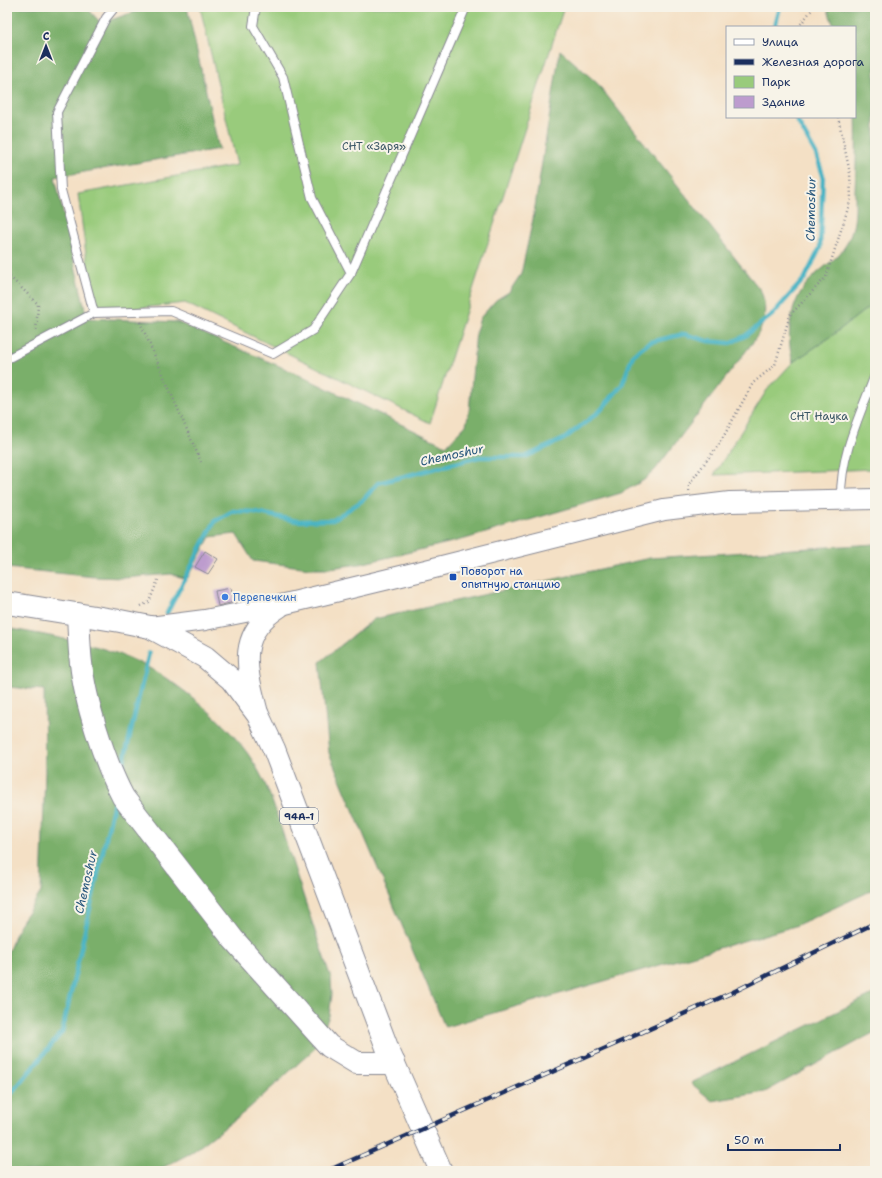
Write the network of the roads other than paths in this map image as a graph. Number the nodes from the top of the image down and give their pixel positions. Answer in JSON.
{"nodes":[{"id":1,"x":115,"y":7,"type":"edge"},
{"id":2,"x":256,"y":7,"type":"edge"},
{"id":3,"x":466,"y":7,"type":"edge"},
{"id":4,"x":351,"y":273,"type":"junction"},
{"id":5,"x":94,"y":313,"type":"junction"},
{"id":6,"x":7,"y":359,"type":"edge"},
{"id":7,"x":875,"y":375,"type":"edge"},
{"id":8,"x":841,"y":499,"type":"junction"},
{"id":9,"x":875,"y":500,"type":"edge"},
{"id":10,"x":7,"y":603,"type":"edge"},
{"id":11,"x":285,"y":604,"type":"junction"},
{"id":12,"x":78,"y":614,"type":"junction"},
{"id":13,"x":150,"y":627,"type":"junction"},
{"id":14,"x":258,"y":715,"type":"junction"},
{"id":15,"x":394,"y":1063,"type":"junction"},
{"id":16,"x":441,"y":1171,"type":"edge"}],
"edges":[{"from":1,"to":5,"type":"lane"},
{"from":2,"to":4,"type":"lane"},
{"from":3,"to":4,"type":"lane"},
{"from":4,"to":5,"type":"lane"},
{"from":5,"to":6,"type":"lane"},
{"from":7,"to":8,"type":"lane"},
{"from":8,"to":9,"type":"street"},
{"from":8,"to":11,"type":"street"},
{"from":10,"to":12,"type":"main road","number":"94А-1"},
{"from":11,"to":13,"type":"street"},
{"from":11,"to":14,"type":"street"},
{"from":12,"to":13,"type":"main road","number":"94А-1"},
{"from":12,"to":15,"type":"main road"},
{"from":13,"to":14,"type":"main road","number":"94А-1"},
{"from":14,"to":15,"type":"main road","number":"94А-1"},
{"from":15,"to":16,"type":"main road","number":"94А-1"}]}
